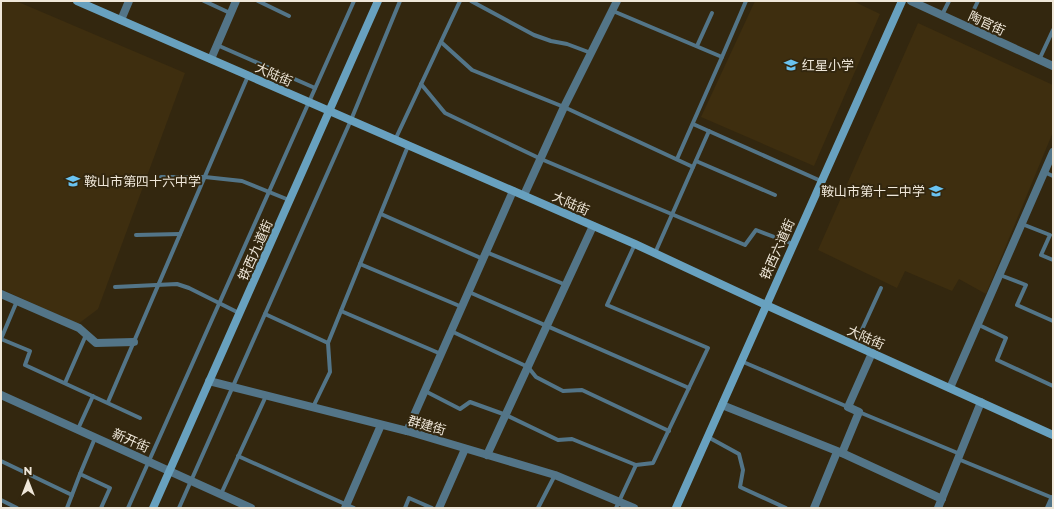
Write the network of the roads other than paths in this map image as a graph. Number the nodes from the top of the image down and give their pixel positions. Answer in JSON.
{"nodes":[{"id":1,"x":77,"y":1,"type":"edge"},
{"id":2,"x":129,"y":1,"type":"edge"},
{"id":3,"x":204,"y":1,"type":"edge"},
{"id":4,"x":236,"y":1,"type":"edge"},
{"id":5,"x":258,"y":1,"type":"edge"},
{"id":6,"x":354,"y":1,"type":"edge"},
{"id":7,"x":378,"y":1,"type":"edge"},
{"id":8,"x":400,"y":1,"type":"edge"},
{"id":9,"x":460,"y":1,"type":"edge"},
{"id":10,"x":471,"y":1,"type":"edge"},
{"id":11,"x":617,"y":1,"type":"edge"},
{"id":12,"x":746,"y":1,"type":"edge"},
{"id":13,"x":902,"y":1,"type":"edge"},
{"id":14,"x":911,"y":1,"type":"edge"},
{"id":15,"x":949,"y":1,"type":"edge"},
{"id":16,"x":978,"y":1,"type":"edge"},
{"id":17,"x":613,"y":11,"type":"junction"},
{"id":18,"x":230,"y":13,"type":"junction"},
{"id":19,"x":712,"y":13,"type":"dead end"},
{"id":20,"x":289,"y":16,"type":"dead end"},
{"id":21,"x":942,"y":16,"type":"junction"},
{"id":22,"x":121,"y":20,"type":"junction"},
{"id":23,"x":965,"y":26,"type":"junction"},
{"id":24,"x":1053,"y":30,"type":"edge"},
{"id":25,"x":441,"y":42,"type":"junction"},
{"id":26,"x":217,"y":44,"type":"junction"},
{"id":27,"x":697,"y":46,"type":"junction"},
{"id":28,"x":591,"y":53,"type":"junction"},
{"id":29,"x":722,"y":57,"type":"junction"},
{"id":30,"x":211,"y":59,"type":"junction"},
{"id":31,"x":1039,"y":60,"type":"junction"},
{"id":32,"x":1053,"y":66,"type":"edge"},
{"id":33,"x":248,"y":76,"type":"junction"},
{"id":34,"x":421,"y":84,"type":"junction"},
{"id":35,"x":316,"y":88,"type":"junction"},
{"id":36,"x":309,"y":102,"type":"junction"},
{"id":37,"x":564,"y":107,"type":"junction"},
{"id":38,"x":329,"y":111,"type":"junction"},
{"id":39,"x":351,"y":120,"type":"junction"},
{"id":40,"x":693,"y":124,"type":"junction"},
{"id":41,"x":709,"y":131,"type":"junction"},
{"id":42,"x":395,"y":140,"type":"junction"},
{"id":43,"x":408,"y":145,"type":"junction"},
{"id":44,"x":1053,"y":152,"type":"edge"},
{"id":45,"x":541,"y":159,"type":"junction"},
{"id":46,"x":677,"y":159,"type":"junction"},
{"id":47,"x":696,"y":161,"type":"junction"},
{"id":48,"x":693,"y":167,"type":"junction"},
{"id":49,"x":1044,"y":172,"type":"junction"},
{"id":50,"x":1053,"y":176,"type":"edge"},
{"id":51,"x":161,"y":177,"type":"dead end"},
{"id":52,"x":205,"y":177,"type":"junction"},
{"id":53,"x":821,"y":181,"type":"junction"},
{"id":54,"x":513,"y":191,"type":"junction"},
{"id":55,"x":268,"y":192,"type":"junction"},
{"id":56,"x":524,"y":195,"type":"junction"},
{"id":57,"x":775,"y":195,"type":"dead end"},
{"id":58,"x":290,"y":200,"type":"junction"},
{"id":59,"x":381,"y":214,"type":"junction"},
{"id":60,"x":672,"y":214,"type":"junction"},
{"id":61,"x":1022,"y":224,"type":"junction"},
{"id":62,"x":593,"y":226,"type":"junction"},
{"id":63,"x":180,"y":234,"type":"junction"},
{"id":64,"x":136,"y":235,"type":"dead end"},
{"id":65,"x":635,"y":244,"type":"junction"},
{"id":66,"x":793,"y":244,"type":"junction"},
{"id":67,"x":655,"y":253,"type":"junction"},
{"id":68,"x":485,"y":255,"type":"junction"},
{"id":69,"x":1053,"y":260,"type":"edge"},
{"id":70,"x":360,"y":264,"type":"junction"},
{"id":71,"x":1000,"y":275,"type":"junction"},
{"id":72,"x":159,"y":284,"type":"junction"},
{"id":73,"x":566,"y":285,"type":"junction"},
{"id":74,"x":115,"y":287,"type":"dead end"},
{"id":75,"x":881,"y":288,"type":"dead end"},
{"id":76,"x":469,"y":292,"type":"junction"},
{"id":77,"x":1,"y":294,"type":"edge"},
{"id":78,"x":17,"y":301,"type":"junction"},
{"id":79,"x":219,"y":303,"type":"junction"},
{"id":80,"x":766,"y":305,"type":"junction"},
{"id":81,"x":462,"y":307,"type":"junction"},
{"id":82,"x":341,"y":310,"type":"junction"},
{"id":83,"x":240,"y":313,"type":"junction"},
{"id":84,"x":265,"y":314,"type":"junction"},
{"id":85,"x":1053,"y":321,"type":"edge"},
{"id":86,"x":547,"y":325,"type":"junction"},
{"id":87,"x":979,"y":325,"type":"junction"},
{"id":88,"x":451,"y":331,"type":"junction"},
{"id":89,"x":86,"y":335,"type":"junction"},
{"id":90,"x":134,"y":342,"type":"junction"},
{"id":91,"x":328,"y":343,"type":"junction"},
{"id":92,"x":854,"y":345,"type":"junction"},
{"id":93,"x":872,"y":353,"type":"junction"},
{"id":94,"x":441,"y":354,"type":"junction"},
{"id":95,"x":741,"y":361,"type":"junction"},
{"id":96,"x":528,"y":367,"type":"junction"},
{"id":97,"x":209,"y":381,"type":"junction"},
{"id":98,"x":65,"y":383,"type":"junction"},
{"id":99,"x":1053,"y":386,"type":"edge"},
{"id":100,"x":233,"y":387,"type":"junction"},
{"id":101,"x":689,"y":388,"type":"junction"},
{"id":102,"x":950,"y":388,"type":"junction"},
{"id":103,"x":425,"y":391,"type":"junction"},
{"id":104,"x":1,"y":395,"type":"edge"},
{"id":105,"x":266,"y":395,"type":"junction"},
{"id":106,"x":93,"y":396,"type":"junction"},
{"id":107,"x":108,"y":402,"type":"junction"},
{"id":108,"x":981,"y":402,"type":"junction"},
{"id":109,"x":722,"y":405,"type":"junction"},
{"id":110,"x":313,"y":407,"type":"junction"},
{"id":111,"x":848,"y":407,"type":"junction"},
{"id":112,"x":859,"y":412,"type":"junction"},
{"id":113,"x":506,"y":415,"type":"junction"},
{"id":114,"x":140,"y":418,"type":"dead end"},
{"id":115,"x":381,"y":425,"type":"junction"},
{"id":116,"x":78,"y":429,"type":"junction"},
{"id":117,"x":407,"y":431,"type":"junction"},
{"id":118,"x":669,"y":431,"type":"junction"},
{"id":119,"x":1053,"y":435,"type":"edge"},
{"id":120,"x":95,"y":437,"type":"junction"},
{"id":121,"x":707,"y":437,"type":"junction"},
{"id":122,"x":465,"y":449,"type":"junction"},
{"id":123,"x":840,"y":453,"type":"junction"},
{"id":124,"x":487,"y":455,"type":"junction"},
{"id":125,"x":238,"y":456,"type":"junction"},
{"id":126,"x":959,"y":456,"type":"junction"},
{"id":127,"x":1,"y":461,"type":"edge"},
{"id":128,"x":150,"y":461,"type":"junction"},
{"id":129,"x":636,"y":466,"type":"junction"},
{"id":130,"x":170,"y":470,"type":"junction"},
{"id":131,"x":80,"y":474,"type":"junction"},
{"id":132,"x":555,"y":475,"type":"junction"},
{"id":133,"x":192,"y":480,"type":"junction"},
{"id":134,"x":221,"y":494,"type":"junction"},
{"id":135,"x":72,"y":495,"type":"junction"},
{"id":136,"x":1053,"y":498,"type":"edge"},
{"id":137,"x":942,"y":499,"type":"junction"},
{"id":138,"x":1,"y":500,"type":"edge"},
{"id":139,"x":617,"y":505,"type":"edge"},
{"id":140,"x":349,"y":507,"type":"edge"},
{"id":141,"x":17,"y":508,"type":"edge"},
{"id":142,"x":66,"y":508,"type":"edge"},
{"id":143,"x":101,"y":508,"type":"edge"},
{"id":144,"x":128,"y":508,"type":"edge"},
{"id":145,"x":153,"y":508,"type":"edge"},
{"id":146,"x":179,"y":508,"type":"edge"},
{"id":147,"x":251,"y":508,"type":"edge"},
{"id":148,"x":405,"y":508,"type":"edge"},
{"id":149,"x":432,"y":508,"type":"edge"},
{"id":150,"x":439,"y":508,"type":"edge"},
{"id":151,"x":538,"y":508,"type":"edge"},
{"id":152,"x":634,"y":508,"type":"edge"},
{"id":153,"x":676,"y":508,"type":"edge"},
{"id":154,"x":786,"y":508,"type":"edge"},
{"id":155,"x":814,"y":508,"type":"edge"},
{"id":156,"x":938,"y":508,"type":"edge"},
{"id":157,"x":1049,"y":508,"type":"edge"}],
"edges":[{"from":1,"to":22,"type":"main road","name":"大陆街"},
{"from":2,"to":22,"type":"street"},
{"from":3,"to":18,"type":"lane"},
{"from":4,"to":18,"type":"street"},
{"from":5,"to":20,"type":"lane"},
{"from":6,"to":35,"type":"lane"},
{"from":7,"to":38,"type":"main road","name":"铁西九道街"},
{"from":8,"to":39,"type":"lane"},
{"from":9,"to":25,"type":"lane"},
{"from":10,"to":28,"type":"lane"},
{"from":11,"to":17,"type":"street"},
{"from":12,"to":29,"type":"lane"},
{"from":13,"to":53,"type":"main road","name":"铁西六道街"},
{"from":14,"to":21,"type":"street","name":"陶官街"},
{"from":15,"to":21,"type":"lane"},
{"from":16,"to":23,"type":"lane"},
{"from":17,"to":27,"type":"lane"},
{"from":17,"to":28,"type":"street"},
{"from":18,"to":26,"type":"street"},
{"from":19,"to":27,"type":"lane"},
{"from":21,"to":23,"type":"street","name":"陶官街"},
{"from":22,"to":30,"type":"main road","name":"大陆街"},
{"from":23,"to":31,"type":"street","name":"陶官街"},
{"from":24,"to":31,"type":"lane"},
{"from":25,"to":34,"type":"lane"},
{"from":25,"to":37,"type":"lane"},
{"from":26,"to":30,"type":"street"},
{"from":26,"to":35,"type":"lane"},
{"from":27,"to":29,"type":"lane"},
{"from":28,"to":37,"type":"street"},
{"from":29,"to":40,"type":"lane"},
{"from":30,"to":33,"type":"main road","name":"大陆街"},
{"from":31,"to":32,"type":"street","name":"陶官街"},
{"from":33,"to":36,"type":"main road","name":"大陆街"},
{"from":33,"to":52,"type":"lane"},
{"from":34,"to":42,"type":"lane"},
{"from":34,"to":45,"type":"lane"},
{"from":35,"to":36,"type":"lane"},
{"from":36,"to":38,"type":"main road","name":"大陆街"},
{"from":36,"to":55,"type":"lane"},
{"from":37,"to":45,"type":"street"},
{"from":37,"to":46,"type":"lane"},
{"from":38,"to":39,"type":"main road","name":"大陆街"},
{"from":38,"to":58,"type":"main road","name":"铁西九道街"},
{"from":39,"to":42,"type":"main road","name":"大陆街"},
{"from":39,"to":84,"type":"lane"},
{"from":40,"to":41,"type":"lane"},
{"from":40,"to":46,"type":"lane"},
{"from":41,"to":47,"type":"lane"},
{"from":41,"to":53,"type":"lane"},
{"from":42,"to":43,"type":"main road","name":"大陆街"},
{"from":43,"to":54,"type":"main road","name":"大陆街"},
{"from":43,"to":59,"type":"lane"},
{"from":44,"to":49,"type":"street"},
{"from":45,"to":56,"type":"street"},
{"from":45,"to":60,"type":"lane"},
{"from":46,"to":48,"type":"lane"},
{"from":47,"to":48,"type":"lane"},
{"from":47,"to":57,"type":"lane"},
{"from":48,"to":60,"type":"lane"},
{"from":49,"to":50,"type":"lane"},
{"from":49,"to":61,"type":"street"},
{"from":51,"to":52,"type":"lane"},
{"from":52,"to":55,"type":"lane"},
{"from":52,"to":63,"type":"lane"},
{"from":53,"to":66,"type":"main road","name":"铁西六道街"},
{"from":54,"to":56,"type":"main road","name":"大陆街"},
{"from":54,"to":68,"type":"street"},
{"from":55,"to":58,"type":"lane"},
{"from":55,"to":79,"type":"lane"},
{"from":56,"to":62,"type":"main road","name":"大陆街"},
{"from":58,"to":83,"type":"main road","name":"铁西九道街"},
{"from":59,"to":68,"type":"lane"},
{"from":59,"to":70,"type":"lane"},
{"from":60,"to":66,"type":"lane"},
{"from":60,"to":67,"type":"lane"},
{"from":61,"to":69,"type":"lane"},
{"from":61,"to":71,"type":"street"},
{"from":62,"to":65,"type":"main road","name":"大陆街"},
{"from":62,"to":73,"type":"street"},
{"from":63,"to":64,"type":"lane"},
{"from":63,"to":72,"type":"lane"},
{"from":65,"to":67,"type":"main road","name":"大陆街"},
{"from":65,"to":101,"type":"lane"},
{"from":66,"to":80,"type":"main road","name":"铁西六道街"},
{"from":67,"to":80,"type":"main road","name":"大陆街"},
{"from":68,"to":73,"type":"lane"},
{"from":68,"to":76,"type":"street"},
{"from":70,"to":81,"type":"lane"},
{"from":70,"to":82,"type":"lane"},
{"from":71,"to":85,"type":"lane"},
{"from":71,"to":87,"type":"street"},
{"from":72,"to":74,"type":"lane"},
{"from":72,"to":79,"type":"lane"},
{"from":72,"to":90,"type":"lane"},
{"from":73,"to":86,"type":"street"},
{"from":75,"to":92,"type":"lane"},
{"from":76,"to":81,"type":"street"},
{"from":76,"to":86,"type":"lane"},
{"from":77,"to":78,"type":"street"},
{"from":78,"to":89,"type":"street"},
{"from":78,"to":98,"type":"lane"},
{"from":79,"to":83,"type":"lane"},
{"from":79,"to":128,"type":"lane"},
{"from":80,"to":92,"type":"main road","name":"大陆街"},
{"from":80,"to":95,"type":"main road","name":"铁西六道街"},
{"from":81,"to":88,"type":"street"},
{"from":82,"to":91,"type":"lane"},
{"from":82,"to":94,"type":"lane"},
{"from":83,"to":97,"type":"main road","name":"铁西九道街"},
{"from":84,"to":91,"type":"lane"},
{"from":84,"to":100,"type":"lane"},
{"from":86,"to":96,"type":"street"},
{"from":86,"to":101,"type":"lane"},
{"from":87,"to":99,"type":"lane"},
{"from":87,"to":102,"type":"street"},
{"from":88,"to":94,"type":"street"},
{"from":88,"to":96,"type":"lane"},
{"from":89,"to":90,"type":"street"},
{"from":89,"to":98,"type":"lane"},
{"from":90,"to":107,"type":"lane"},
{"from":91,"to":110,"type":"lane"},
{"from":92,"to":93,"type":"main road","name":"大陆街"},
{"from":93,"to":102,"type":"main road","name":"大陆街"},
{"from":93,"to":111,"type":"street"},
{"from":94,"to":103,"type":"street"},
{"from":95,"to":109,"type":"main road","name":"铁西六道街"},
{"from":95,"to":111,"type":"lane"},
{"from":96,"to":113,"type":"street"},
{"from":96,"to":118,"type":"lane"},
{"from":97,"to":100,"type":"street","name":"群建街"},
{"from":97,"to":130,"type":"main road","name":"铁西九道街"},
{"from":98,"to":106,"type":"lane"},
{"from":100,"to":105,"type":"street","name":"群建街"},
{"from":100,"to":133,"type":"lane"},
{"from":101,"to":118,"type":"lane"},
{"from":102,"to":108,"type":"main road","name":"大陆街"},
{"from":103,"to":113,"type":"lane"},
{"from":103,"to":117,"type":"street"},
{"from":104,"to":116,"type":"street","name":"新开街"},
{"from":105,"to":110,"type":"street","name":"群建街"},
{"from":105,"to":125,"type":"lane"},
{"from":106,"to":107,"type":"lane"},
{"from":106,"to":116,"type":"lane"},
{"from":107,"to":114,"type":"lane"},
{"from":108,"to":119,"type":"main road","name":"大陆街"},
{"from":108,"to":126,"type":"street"},
{"from":109,"to":121,"type":"main road","name":"铁西六道街"},
{"from":109,"to":123,"type":"street"},
{"from":110,"to":115,"type":"street","name":"群建街"},
{"from":111,"to":112,"type":"street"},
{"from":112,"to":123,"type":"street"},
{"from":112,"to":126,"type":"lane"},
{"from":113,"to":124,"type":"street"},
{"from":113,"to":129,"type":"lane"},
{"from":115,"to":117,"type":"street","name":"群建街"},
{"from":115,"to":140,"type":"street"},
{"from":116,"to":120,"type":"street","name":"新开街"},
{"from":117,"to":122,"type":"street","name":"群建街"},
{"from":118,"to":129,"type":"lane"},
{"from":120,"to":128,"type":"street","name":"新开街"},
{"from":120,"to":131,"type":"lane"},
{"from":121,"to":153,"type":"main road","name":"铁西六道街"},
{"from":121,"to":154,"type":"lane"},
{"from":122,"to":124,"type":"street","name":"群建街"},
{"from":122,"to":150,"type":"street"},
{"from":123,"to":137,"type":"street"},
{"from":123,"to":155,"type":"street"},
{"from":124,"to":132,"type":"street","name":"群建街"},
{"from":125,"to":134,"type":"lane"},
{"from":125,"to":140,"type":"lane"},
{"from":126,"to":136,"type":"lane"},
{"from":126,"to":137,"type":"street"},
{"from":127,"to":135,"type":"lane"},
{"from":128,"to":130,"type":"street","name":"新开街"},
{"from":128,"to":144,"type":"lane"},
{"from":129,"to":139,"type":"lane"},
{"from":130,"to":133,"type":"street","name":"新开街"},
{"from":130,"to":145,"type":"main road","name":"铁西九道街"},
{"from":131,"to":135,"type":"lane"},
{"from":131,"to":143,"type":"lane"},
{"from":132,"to":139,"type":"street","name":"群建街"},
{"from":132,"to":151,"type":"lane"},
{"from":133,"to":134,"type":"street","name":"新开街"},
{"from":133,"to":146,"type":"lane"},
{"from":134,"to":147,"type":"street","name":"新开街"},
{"from":135,"to":142,"type":"lane"},
{"from":136,"to":157,"type":"street"},
{"from":137,"to":156,"type":"street"},
{"from":138,"to":141,"type":"lane"},
{"from":139,"to":152,"type":"street","name":"群建街"},
{"from":148,"to":149,"type":"lane"}]}
